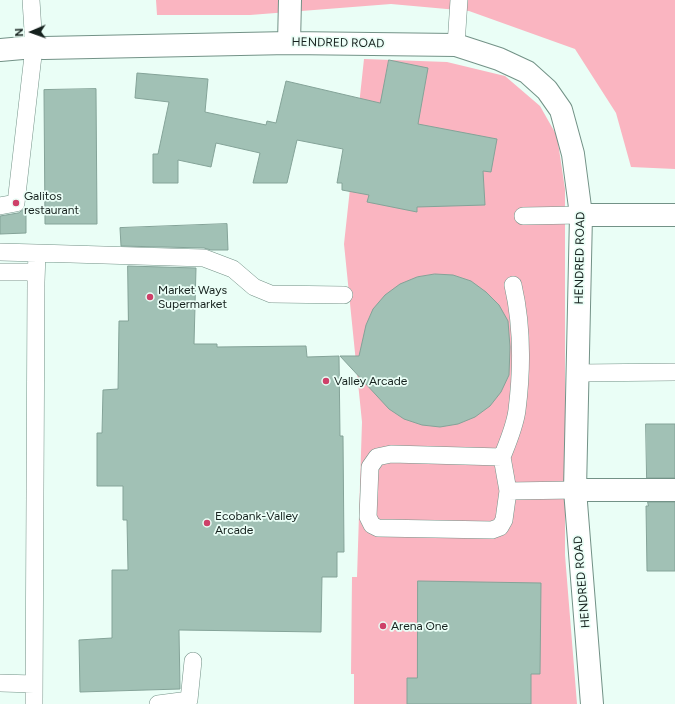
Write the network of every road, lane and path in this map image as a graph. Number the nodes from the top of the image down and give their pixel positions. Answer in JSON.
{"nodes":[{"id":1,"x":31,"y":0,"type":"edge"},
{"id":2,"x":290,"y":0,"type":"edge"},
{"id":3,"x":459,"y":0,"type":"edge"},
{"id":4,"x":289,"y":43,"type":"junction"},
{"id":5,"x":456,"y":45,"type":"junction"},
{"id":6,"x":34,"y":46,"type":"junction"},
{"id":7,"x":0,"y":50,"type":"edge"},
{"id":8,"x":0,"y":206,"type":"edge"},
{"id":9,"x":581,"y":215,"type":"junction"},
{"id":10,"x":675,"y":215,"type":"edge"},
{"id":11,"x":523,"y":216,"type":"dead end"},
{"id":12,"x":0,"y":252,"type":"edge"},
{"id":13,"x":37,"y":253,"type":"junction"},
{"id":14,"x":0,"y":272,"type":"edge"},
{"id":15,"x":36,"y":277,"type":"junction"},
{"id":16,"x":0,"y":282,"type":"edge"},
{"id":17,"x":513,"y":285,"type":"dead end"},
{"id":18,"x":344,"y":295,"type":"dead end"},
{"id":19,"x":675,"y":372,"type":"edge"},
{"id":20,"x":578,"y":373,"type":"junction"},
{"id":21,"x":502,"y":457,"type":"junction"},
{"id":22,"x":575,"y":490,"type":"junction"},
{"id":23,"x":675,"y":490,"type":"edge"},
{"id":24,"x":508,"y":491,"type":"junction"},
{"id":25,"x":193,"y":661,"type":"dead end"},
{"id":26,"x":0,"y":684,"type":"edge"},
{"id":27,"x":34,"y":684,"type":"junction"},
{"id":28,"x":34,"y":704,"type":"edge"},
{"id":29,"x":158,"y":704,"type":"edge"},
{"id":30,"x":592,"y":704,"type":"edge"}],
"edges":[{"from":1,"to":6,"type":"lane"},
{"from":2,"to":4,"type":"street"},
{"from":3,"to":5,"type":"lane"},
{"from":4,"to":5,"type":"street","name":"HENDRED ROAD"},
{"from":4,"to":6,"type":"street","name":"HENDRED ROAD"},
{"from":5,"to":9,"type":"street","name":"HENDRED ROAD"},
{"from":6,"to":7,"type":"street","name":"HENDRED ROAD"},
{"from":6,"to":8,"type":"lane"},
{"from":9,"to":10,"type":"street"},
{"from":9,"to":11,"type":"lane"},
{"from":9,"to":20,"type":"street","name":"HENDRED ROAD"},
{"from":12,"to":13,"type":"lane"},
{"from":13,"to":15,"type":"lane"},
{"from":13,"to":18,"type":"lane"},
{"from":14,"to":15,"type":"lane"},
{"from":15,"to":16,"type":"lane"},
{"from":15,"to":27,"type":"lane"},
{"from":17,"to":21,"type":"lane"},
{"from":19,"to":20,"type":"lane"},
{"from":20,"to":22,"type":"street","name":"HENDRED ROAD"},
{"from":21,"to":24,"type":"lane"},
{"from":21,"to":24,"type":"lane"},
{"from":22,"to":23,"type":"street"},
{"from":22,"to":24,"type":"lane"},
{"from":22,"to":30,"type":"street","name":"HENDRED ROAD"},
{"from":25,"to":29,"type":"lane"},
{"from":26,"to":27,"type":"lane"},
{"from":27,"to":28,"type":"lane"}]}
